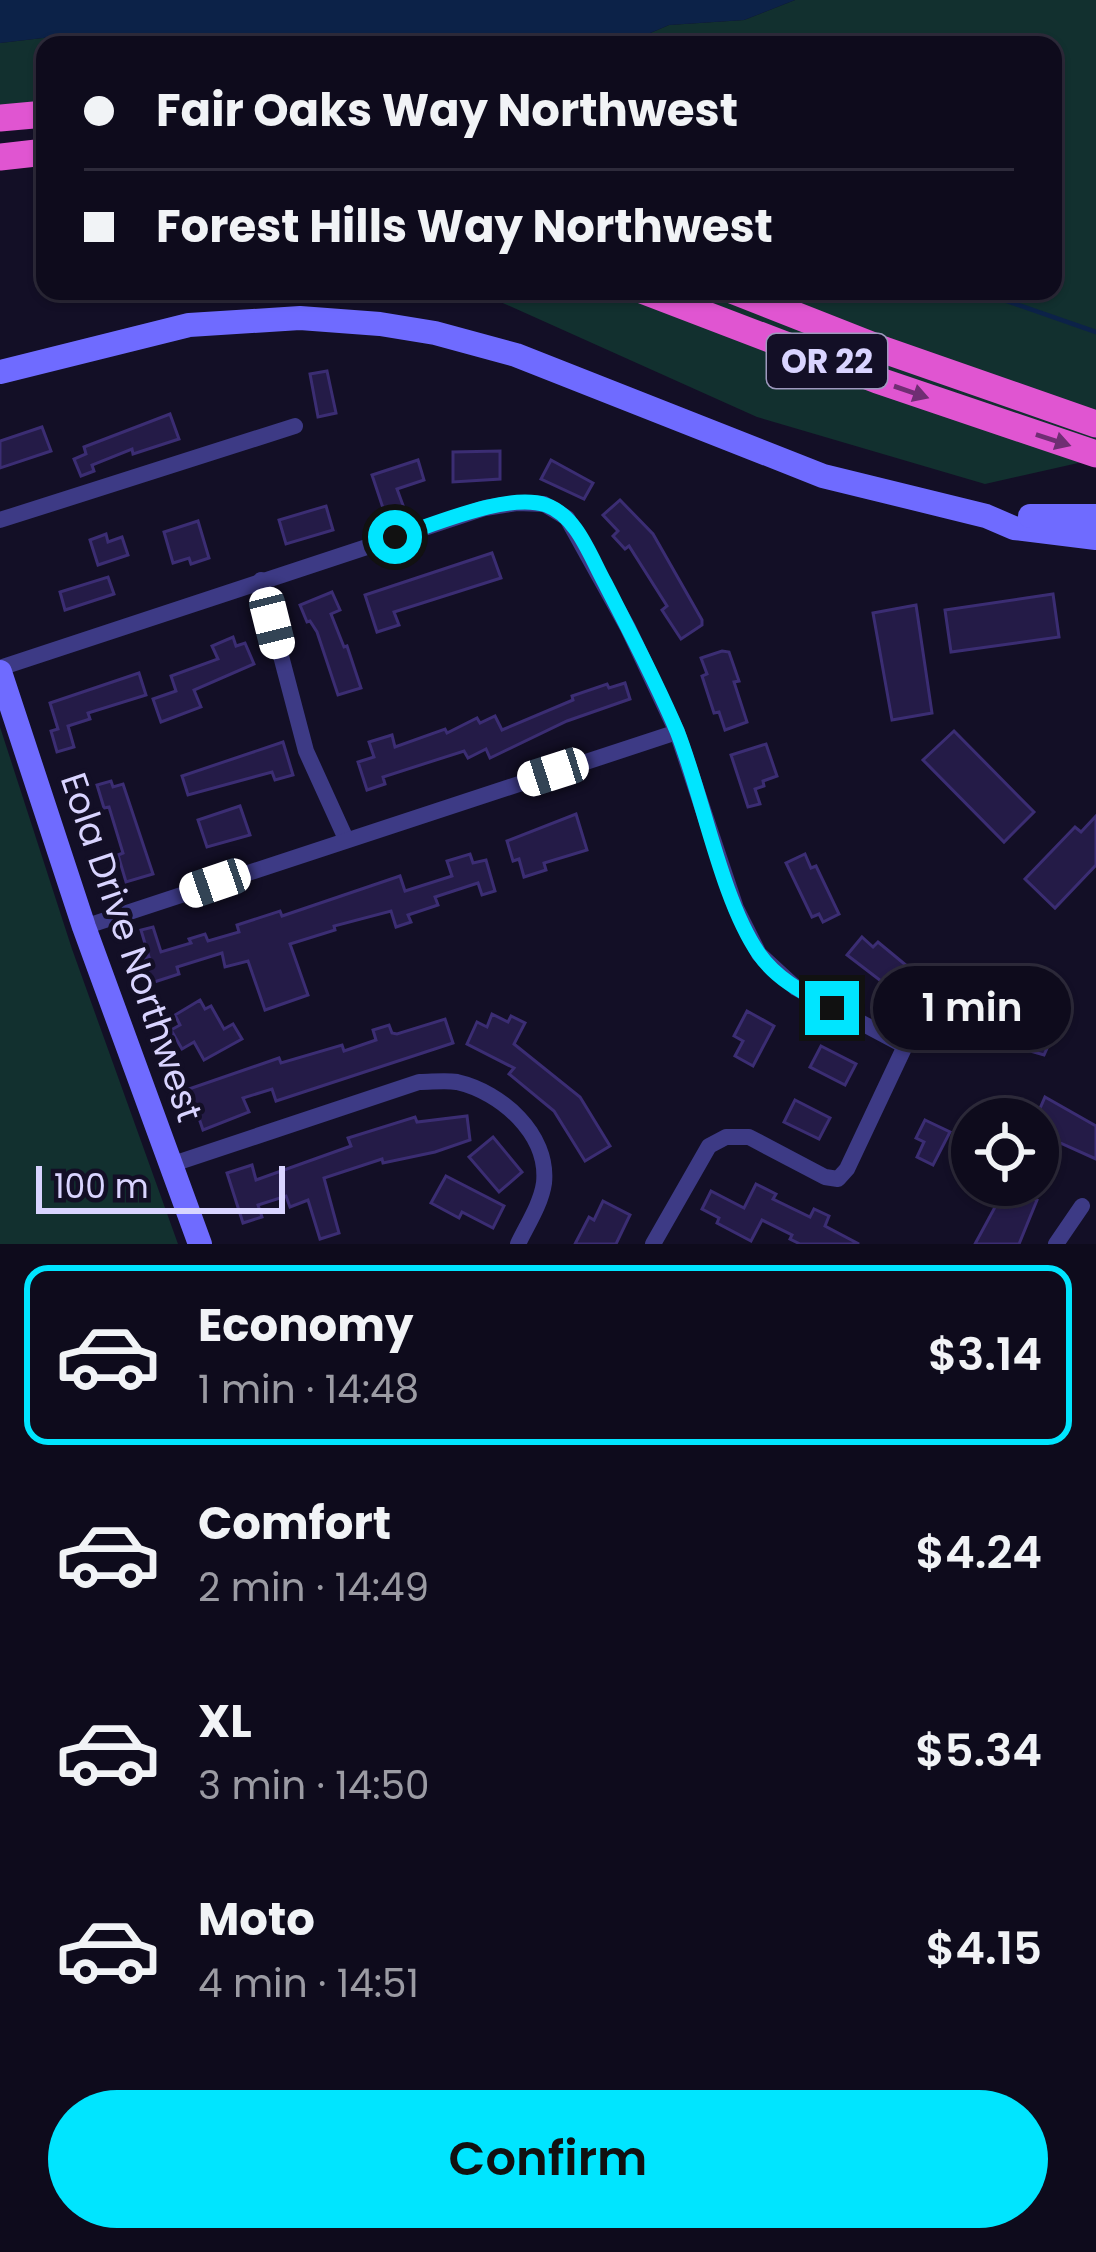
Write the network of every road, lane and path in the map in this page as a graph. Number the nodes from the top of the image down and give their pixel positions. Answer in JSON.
{"nodes":[{"id":1,"x":36,"y":115,"type":"edge"},
{"id":2,"x":0,"y":118,"type":"edge"},
{"id":3,"x":36,"y":153,"type":"edge"},
{"id":4,"x":0,"y":157,"type":"edge"},
{"id":5,"x":668,"y":300,"type":"edge"},
{"id":6,"x":757,"y":300,"type":"edge"},
{"id":7,"x":0,"y":371,"type":"edge"},
{"id":8,"x":1096,"y":424,"type":"edge"},
{"id":9,"x":295,"y":426,"type":"dead end"},
{"id":10,"x":1096,"y":454,"type":"edge"},
{"id":11,"x":986,"y":516,"type":"junction"},
{"id":12,"x":1096,"y":516,"type":"edge"},
{"id":13,"x":0,"y":520,"type":"edge"},
{"id":14,"x":1096,"y":538,"type":"edge"},
{"id":15,"x":261,"y":580,"type":"junction"},
{"id":16,"x":0,"y":670,"type":"edge"},
{"id":17,"x":677,"y":732,"type":"junction"},
{"id":18,"x":346,"y":839,"type":"junction"},
{"id":19,"x":84,"y":927,"type":"junction"},
{"id":20,"x":170,"y":1165,"type":"junction"},
{"id":21,"x":1082,"y":1206,"type":"dead end"},
{"id":22,"x":200,"y":1244,"type":"edge"},
{"id":23,"x":518,"y":1244,"type":"edge"},
{"id":24,"x":652,"y":1244,"type":"edge"},
{"id":25,"x":1056,"y":1244,"type":"edge"}],
"edges":[{"from":1,"to":2,"type":"highway"},
{"from":3,"to":4,"type":"highway"},
{"from":5,"to":10,"type":"highway","number":"OR 22","one_way":true},
{"from":6,"to":8,"type":"highway","number":"OR 22"},
{"from":7,"to":11,"type":"main road"},
{"from":9,"to":13,"type":"street"},
{"from":11,"to":12,"type":"main road"},
{"from":11,"to":14,"type":"main road"},
{"from":15,"to":16,"type":"street"},
{"from":15,"to":17,"type":"street"},
{"from":15,"to":18,"type":"street"},
{"from":16,"to":19,"type":"main road","name":"Eola Drive Northwest"},
{"from":17,"to":18,"type":"street"},
{"from":17,"to":24,"type":"street"},
{"from":18,"to":19,"type":"street"},
{"from":19,"to":20,"type":"main road","name":"Eola Drive Northwest"},
{"from":20,"to":22,"type":"main road","name":"Eola Drive Northwest"},
{"from":20,"to":23,"type":"street"},
{"from":21,"to":25,"type":"street"}]}
